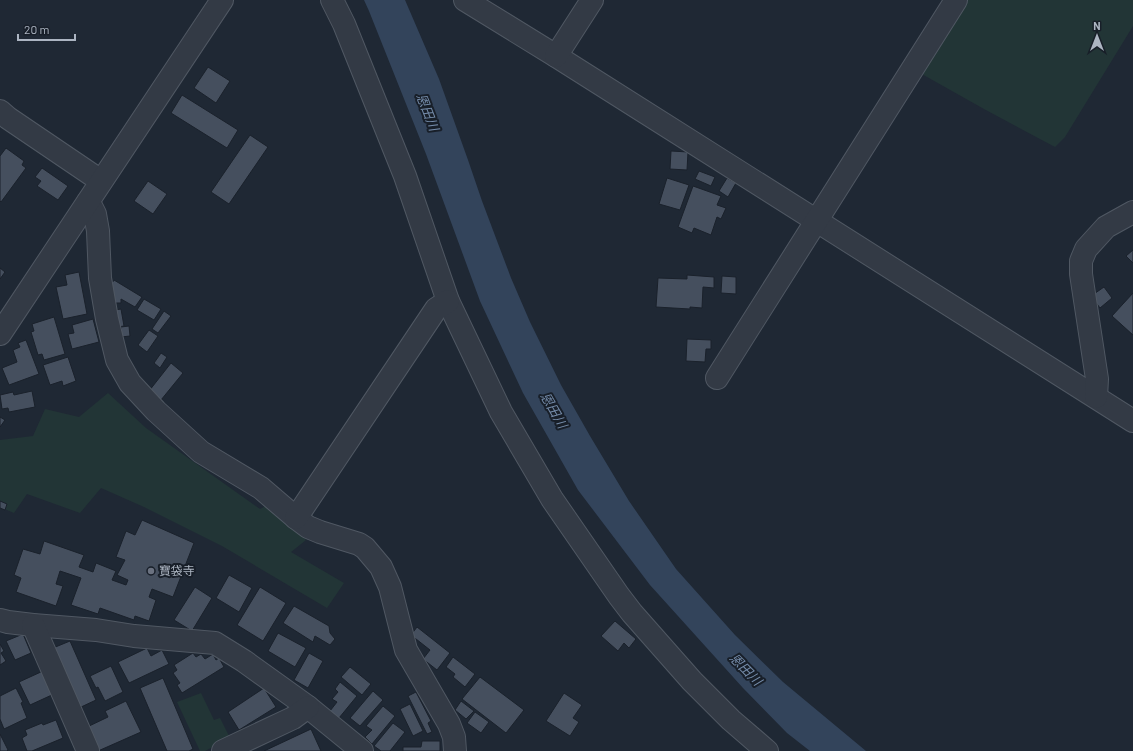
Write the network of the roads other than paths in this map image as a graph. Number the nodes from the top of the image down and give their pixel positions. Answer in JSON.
{"nodes":[{"id":1,"x":222,"y":0,"type":"edge"},
{"id":2,"x":332,"y":0,"type":"edge"},
{"id":3,"x":465,"y":0,"type":"edge"},
{"id":4,"x":592,"y":0,"type":"edge"},
{"id":5,"x":956,"y":0,"type":"edge"},
{"id":6,"x":556,"y":56,"type":"junction"},
{"id":7,"x":0,"y":111,"type":"edge"},
{"id":8,"x":101,"y":181,"type":"junction"},
{"id":9,"x":88,"y":202,"type":"junction"},
{"id":10,"x":1133,"y":212,"type":"edge"},
{"id":11,"x":816,"y":220,"type":"junction"},
{"id":12,"x":448,"y":301,"type":"junction"},
{"id":13,"x":0,"y":334,"type":"edge"},
{"id":14,"x":716,"y":378,"type":"dead end"},
{"id":15,"x":1096,"y":397,"type":"junction"},
{"id":16,"x":1133,"y":421,"type":"edge"},
{"id":17,"x":296,"y":518,"type":"junction"},
{"id":18,"x":0,"y":620,"type":"edge"},
{"id":19,"x":33,"y":625,"type":"junction"},
{"id":20,"x":308,"y":707,"type":"junction"},
{"id":21,"x":88,"y":751,"type":"edge"},
{"id":22,"x":223,"y":751,"type":"edge"},
{"id":23,"x":362,"y":751,"type":"edge"},
{"id":24,"x":455,"y":751,"type":"edge"},
{"id":25,"x":767,"y":751,"type":"edge"}],
"edges":[{"from":1,"to":8,"type":"street"},
{"from":2,"to":12,"type":"street"},
{"from":3,"to":6,"type":"street"},
{"from":4,"to":6,"type":"street"},
{"from":5,"to":11,"type":"street"},
{"from":6,"to":11,"type":"street"},
{"from":7,"to":8,"type":"street"},
{"from":8,"to":9,"type":"street"},
{"from":9,"to":13,"type":"street"},
{"from":9,"to":17,"type":"street"},
{"from":10,"to":15,"type":"street"},
{"from":11,"to":14,"type":"street"},
{"from":11,"to":15,"type":"street"},
{"from":12,"to":17,"type":"street"},
{"from":12,"to":25,"type":"street"},
{"from":15,"to":16,"type":"street"},
{"from":17,"to":24,"type":"street"},
{"from":18,"to":19,"type":"street"},
{"from":19,"to":20,"type":"street"},
{"from":19,"to":21,"type":"street"},
{"from":20,"to":22,"type":"street"},
{"from":20,"to":23,"type":"street"}]}
